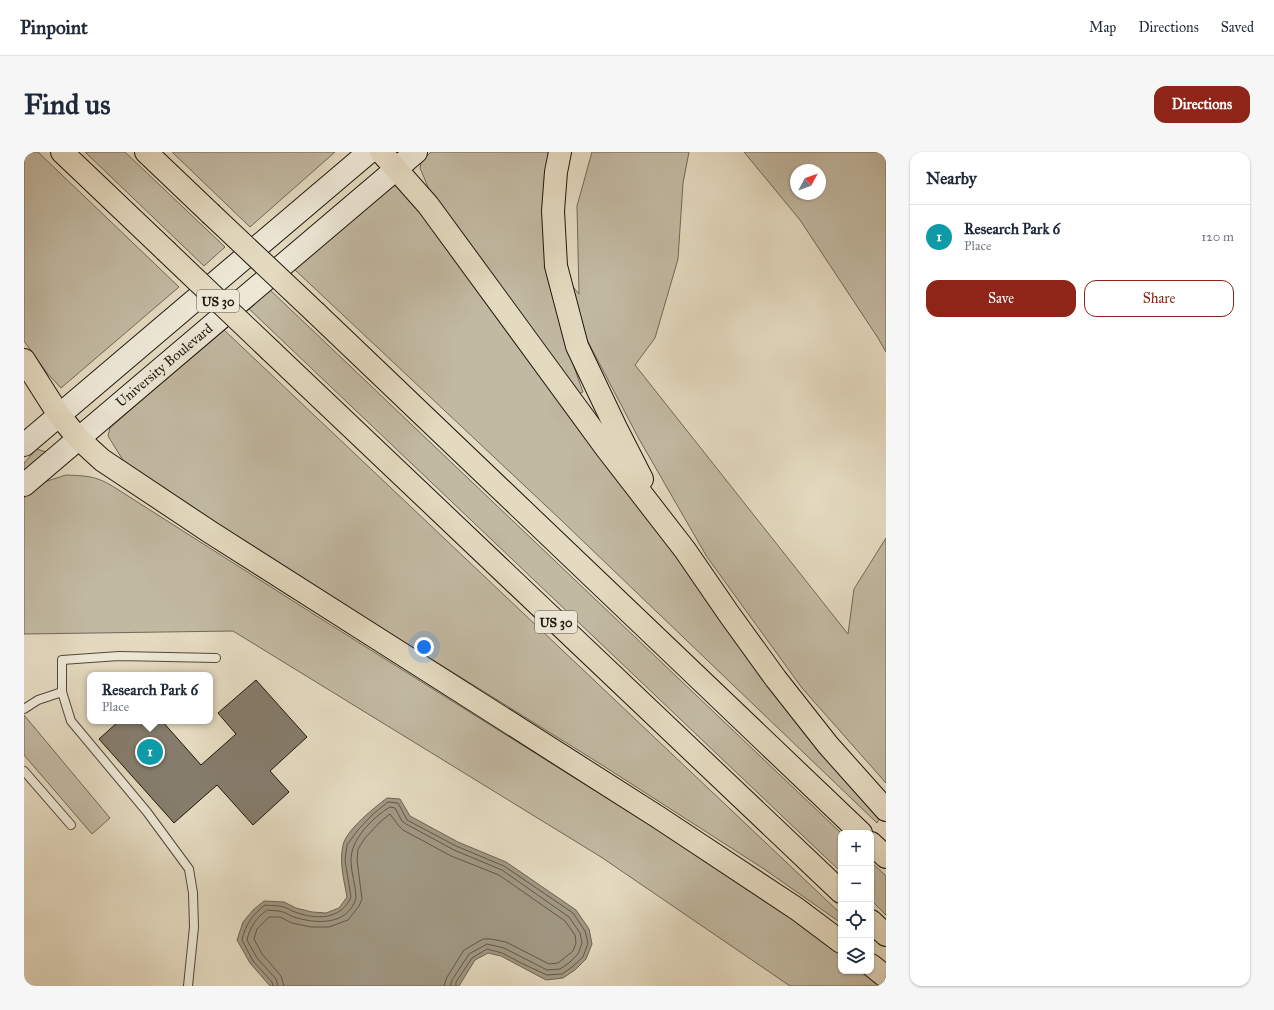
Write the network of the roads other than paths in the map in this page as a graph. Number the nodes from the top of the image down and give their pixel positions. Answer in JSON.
{"nodes":[{"id":1,"x":62,"y":152,"type":"edge"},
{"id":2,"x":146,"y":152,"type":"edge"},
{"id":3,"x":369,"y":152,"type":"edge"},
{"id":4,"x":381,"y":152,"type":"edge"},
{"id":5,"x":416,"y":152,"type":"edge"},
{"id":6,"x":560,"y":152,"type":"edge"},
{"id":7,"x":396,"y":169,"type":"junction"},
{"id":8,"x":24,"y":360,"type":"edge"},
{"id":9,"x":59,"y":415,"type":"junction"},
{"id":10,"x":78,"y":438,"type":"junction"},
{"id":11,"x":24,"y":445,"type":"edge"},
{"id":12,"x":24,"y":485,"type":"edge"},
{"id":13,"x":685,"y":550,"type":"junction"},
{"id":14,"x":216,"y":658,"type":"dead end"},
{"id":15,"x":62,"y":692,"type":"junction"},
{"id":16,"x":24,"y":709,"type":"edge"},
{"id":17,"x":24,"y":771,"type":"edge"},
{"id":18,"x":886,"y":810,"type":"edge"},
{"id":19,"x":71,"y":825,"type":"dead end"},
{"id":20,"x":858,"y":830,"type":"edge"},
{"id":21,"x":874,"y":846,"type":"edge"},
{"id":22,"x":886,"y":857,"type":"edge"},
{"id":23,"x":838,"y":889,"type":"edge"},
{"id":24,"x":874,"y":924,"type":"edge"},
{"id":25,"x":886,"y":935,"type":"edge"},
{"id":26,"x":838,"y":940,"type":"edge"},
{"id":27,"x":874,"y":968,"type":"edge"},
{"id":28,"x":886,"y":977,"type":"edge"},
{"id":29,"x":188,"y":986,"type":"edge"}],
"edges":[{"from":1,"to":23,"type":"highway","number":"US 30","bridge":true},
{"from":2,"to":20,"type":"highway","bridge":true},
{"from":3,"to":9,"type":"main road"},
{"from":4,"to":7,"type":"highway"},
{"from":5,"to":7,"type":"main road","name":"University Boulevard"},
{"from":6,"to":13,"type":"highway"},
{"from":7,"to":10,"type":"main road","name":"University Boulevard"},
{"from":7,"to":13,"type":"highway"},
{"from":8,"to":9,"type":"highway"},
{"from":9,"to":10,"type":"highway"},
{"from":9,"to":11,"type":"main road"},
{"from":10,"to":12,"type":"main road","name":"University Boulevard"},
{"from":10,"to":26,"type":"highway"},
{"from":13,"to":18,"type":"highway"},
{"from":14,"to":15,"type":"lane"},
{"from":15,"to":16,"type":"lane"},
{"from":15,"to":29,"type":"lane"},
{"from":17,"to":19,"type":"lane"},
{"from":21,"to":22,"type":"highway"},
{"from":24,"to":25,"type":"highway"},
{"from":27,"to":28,"type":"highway"}]}
